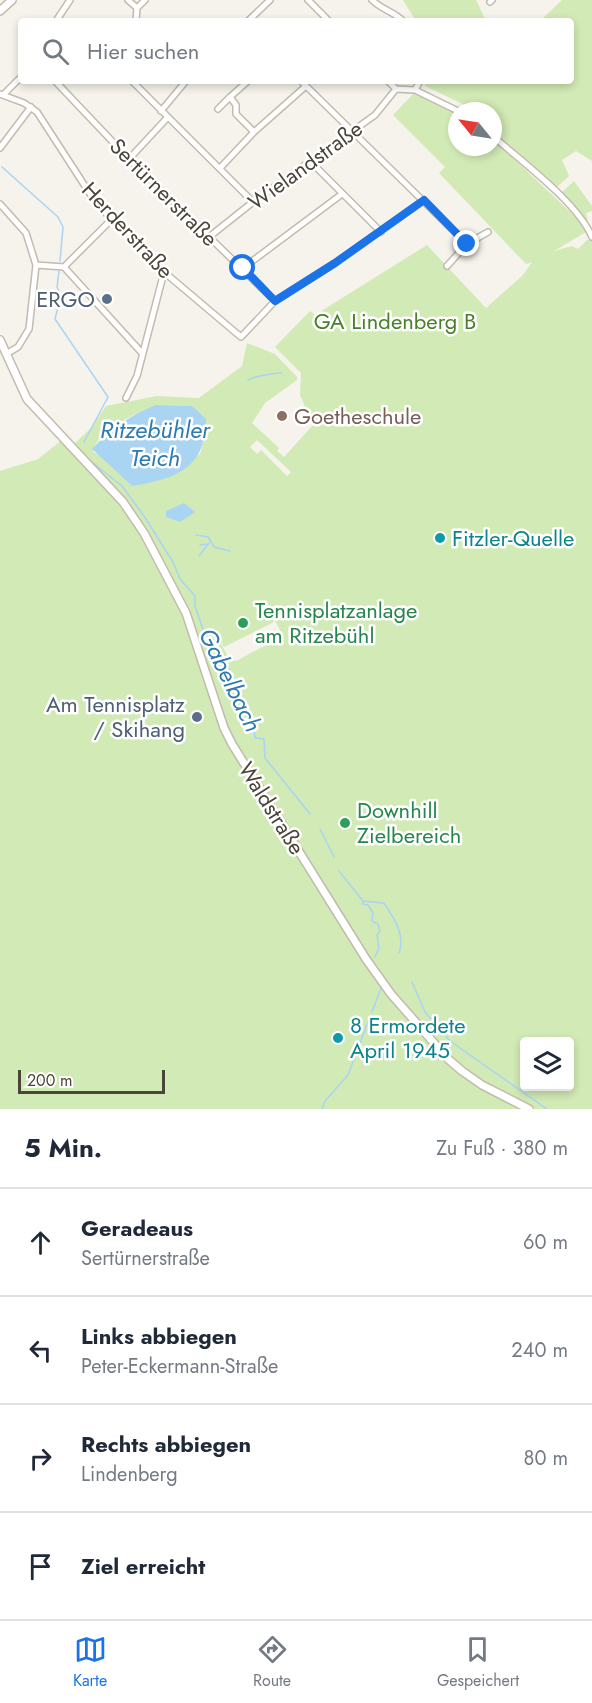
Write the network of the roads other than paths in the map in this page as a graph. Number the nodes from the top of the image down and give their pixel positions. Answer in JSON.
{"nodes":[{"id":1,"x":70,"y":0,"type":"edge"},
{"id":2,"x":128,"y":0,"type":"edge"},
{"id":3,"x":145,"y":0,"type":"edge"},
{"id":4,"x":270,"y":0,"type":"edge"},
{"id":5,"x":308,"y":0,"type":"edge"},
{"id":6,"x":372,"y":0,"type":"edge"},
{"id":7,"x":7,"y":2,"type":"edge"},
{"id":8,"x":137,"y":9,"type":"junction"},
{"id":9,"x":0,"y":11,"type":"edge"},
{"id":10,"x":58,"y":18,"type":"edge"},
{"id":11,"x":136,"y":18,"type":"edge"},
{"id":12,"x":251,"y":18,"type":"edge"},
{"id":13,"x":326,"y":18,"type":"edge"},
{"id":14,"x":400,"y":18,"type":"edge"},
{"id":15,"x":18,"y":80,"type":"edge"},
{"id":16,"x":58,"y":84,"type":"edge"},
{"id":17,"x":135,"y":84,"type":"edge"},
{"id":18,"x":184,"y":84,"type":"edge"},
{"id":19,"x":245,"y":84,"type":"edge"},
{"id":20,"x":391,"y":84,"type":"edge"},
{"id":21,"x":418,"y":84,"type":"edge"},
{"id":22,"x":306,"y":86,"type":"joint"},
{"id":23,"x":396,"y":88,"type":"junction"},
{"id":24,"x":415,"y":90,"type":"junction"},
{"id":25,"x":2,"y":94,"type":"edge"},
{"id":26,"x":230,"y":97,"type":"junction"},
{"id":27,"x":448,"y":106,"type":"edge"},
{"id":28,"x":31,"y":107,"type":"junction"},
{"id":29,"x":218,"y":109,"type":"dead end"},
{"id":30,"x":161,"y":111,"type":"junction"},
{"id":31,"x":168,"y":117,"type":"junction"},
{"id":32,"x":254,"y":132,"type":"junction"},
{"id":33,"x":350,"y":132,"type":"junction"},
{"id":34,"x":502,"y":144,"type":"edge"},
{"id":35,"x":0,"y":148,"type":"edge"},
{"id":36,"x":129,"y":159,"type":"junction"},
{"id":37,"x":311,"y":162,"type":"junction"},
{"id":38,"x":220,"y":168,"type":"junction"},
{"id":39,"x":342,"y":194,"type":"junction"},
{"id":40,"x":424,"y":200,"type":"junction"},
{"id":41,"x":253,"y":202,"type":"junction"},
{"id":42,"x":0,"y":204,"type":"edge"},
{"id":43,"x":112,"y":219,"type":"junction"},
{"id":44,"x":381,"y":232,"type":"junction"},
{"id":45,"x":488,"y":232,"type":"dead end"},
{"id":46,"x":209,"y":237,"type":"junction"},
{"id":47,"x":592,"y":237,"type":"edge"},
{"id":48,"x":467,"y":244,"type":"junction"},
{"id":49,"x":36,"y":265,"type":"junction"},
{"id":50,"x":447,"y":266,"type":"dead end"},
{"id":51,"x":64,"y":267,"type":"junction"},
{"id":52,"x":243,"y":268,"type":"junction"},
{"id":53,"x":164,"y":272,"type":"junction"},
{"id":54,"x":275,"y":301,"type":"junction"},
{"id":55,"x":0,"y":340,"type":"edge"},
{"id":56,"x":142,"y":353,"type":"junction"},
{"id":57,"x":6,"y":354,"type":"junction"},
{"id":58,"x":126,"y":398,"type":"dead end"},
{"id":59,"x":530,"y":1109,"type":"edge"}],
"edges":[{"from":1,"to":10,"type":"street"},
{"from":2,"to":8,"type":"street"},
{"from":3,"to":8,"type":"street"},
{"from":4,"to":12,"type":"street"},
{"from":5,"to":13,"type":"street"},
{"from":6,"to":14,"type":"street"},
{"from":7,"to":9,"type":"street"},
{"from":8,"to":11,"type":"street"},
{"from":15,"to":25,"type":"street"},
{"from":16,"to":36,"type":"street","name":"Sertürnerstraße"},
{"from":17,"to":30,"type":"street"},
{"from":18,"to":30,"type":"street"},
{"from":19,"to":26,"type":"street"},
{"from":20,"to":23,"type":"street"},
{"from":21,"to":24,"type":"street"},
{"from":22,"to":32,"type":"street"},
{"from":22,"to":33,"type":"street"},
{"from":23,"to":24,"type":"street"},
{"from":23,"to":33,"type":"street","name":"Wielandstraße"},
{"from":24,"to":27,"type":"street"},
{"from":25,"to":28,"type":"street","name":"Herderstraße"},
{"from":26,"to":29,"type":"street"},
{"from":26,"to":32,"type":"street"},
{"from":28,"to":35,"type":"street"},
{"from":28,"to":43,"type":"street","name":"Herderstraße"},
{"from":30,"to":31,"type":"street"},
{"from":31,"to":36,"type":"street"},
{"from":31,"to":38,"type":"street"},
{"from":32,"to":38,"type":"street"},
{"from":33,"to":37,"type":"street","name":"Wielandstraße"},
{"from":33,"to":40,"type":"street"},
{"from":34,"to":47,"type":"street"},
{"from":36,"to":46,"type":"street","name":"Sertürnerstraße"},
{"from":37,"to":39,"type":"street"},
{"from":37,"to":41,"type":"street","name":"Wielandstraße"},
{"from":38,"to":41,"type":"street"},
{"from":39,"to":44,"type":"street"},
{"from":39,"to":52,"type":"street"},
{"from":40,"to":44,"type":"street"},
{"from":40,"to":48,"type":"street"},
{"from":41,"to":46,"type":"street","name":"Wielandstraße"},
{"from":42,"to":49,"type":"street"},
{"from":43,"to":51,"type":"street"},
{"from":43,"to":53,"type":"street","name":"Herderstraße"},
{"from":44,"to":54,"type":"street"},
{"from":45,"to":48,"type":"street"},
{"from":46,"to":52,"type":"street","name":"Sertürnerstraße"},
{"from":48,"to":50,"type":"street"},
{"from":49,"to":51,"type":"street"},
{"from":49,"to":57,"type":"street"},
{"from":51,"to":56,"type":"street"},
{"from":52,"to":54,"type":"street","name":"Sertürnerstraße"},
{"from":53,"to":54,"type":"street","name":"Herderstraße"},
{"from":53,"to":56,"type":"street"},
{"from":55,"to":57,"type":"street","name":"Waldstraße"},
{"from":56,"to":58,"type":"street"},
{"from":57,"to":59,"type":"street","name":"Waldstraße"}]}
